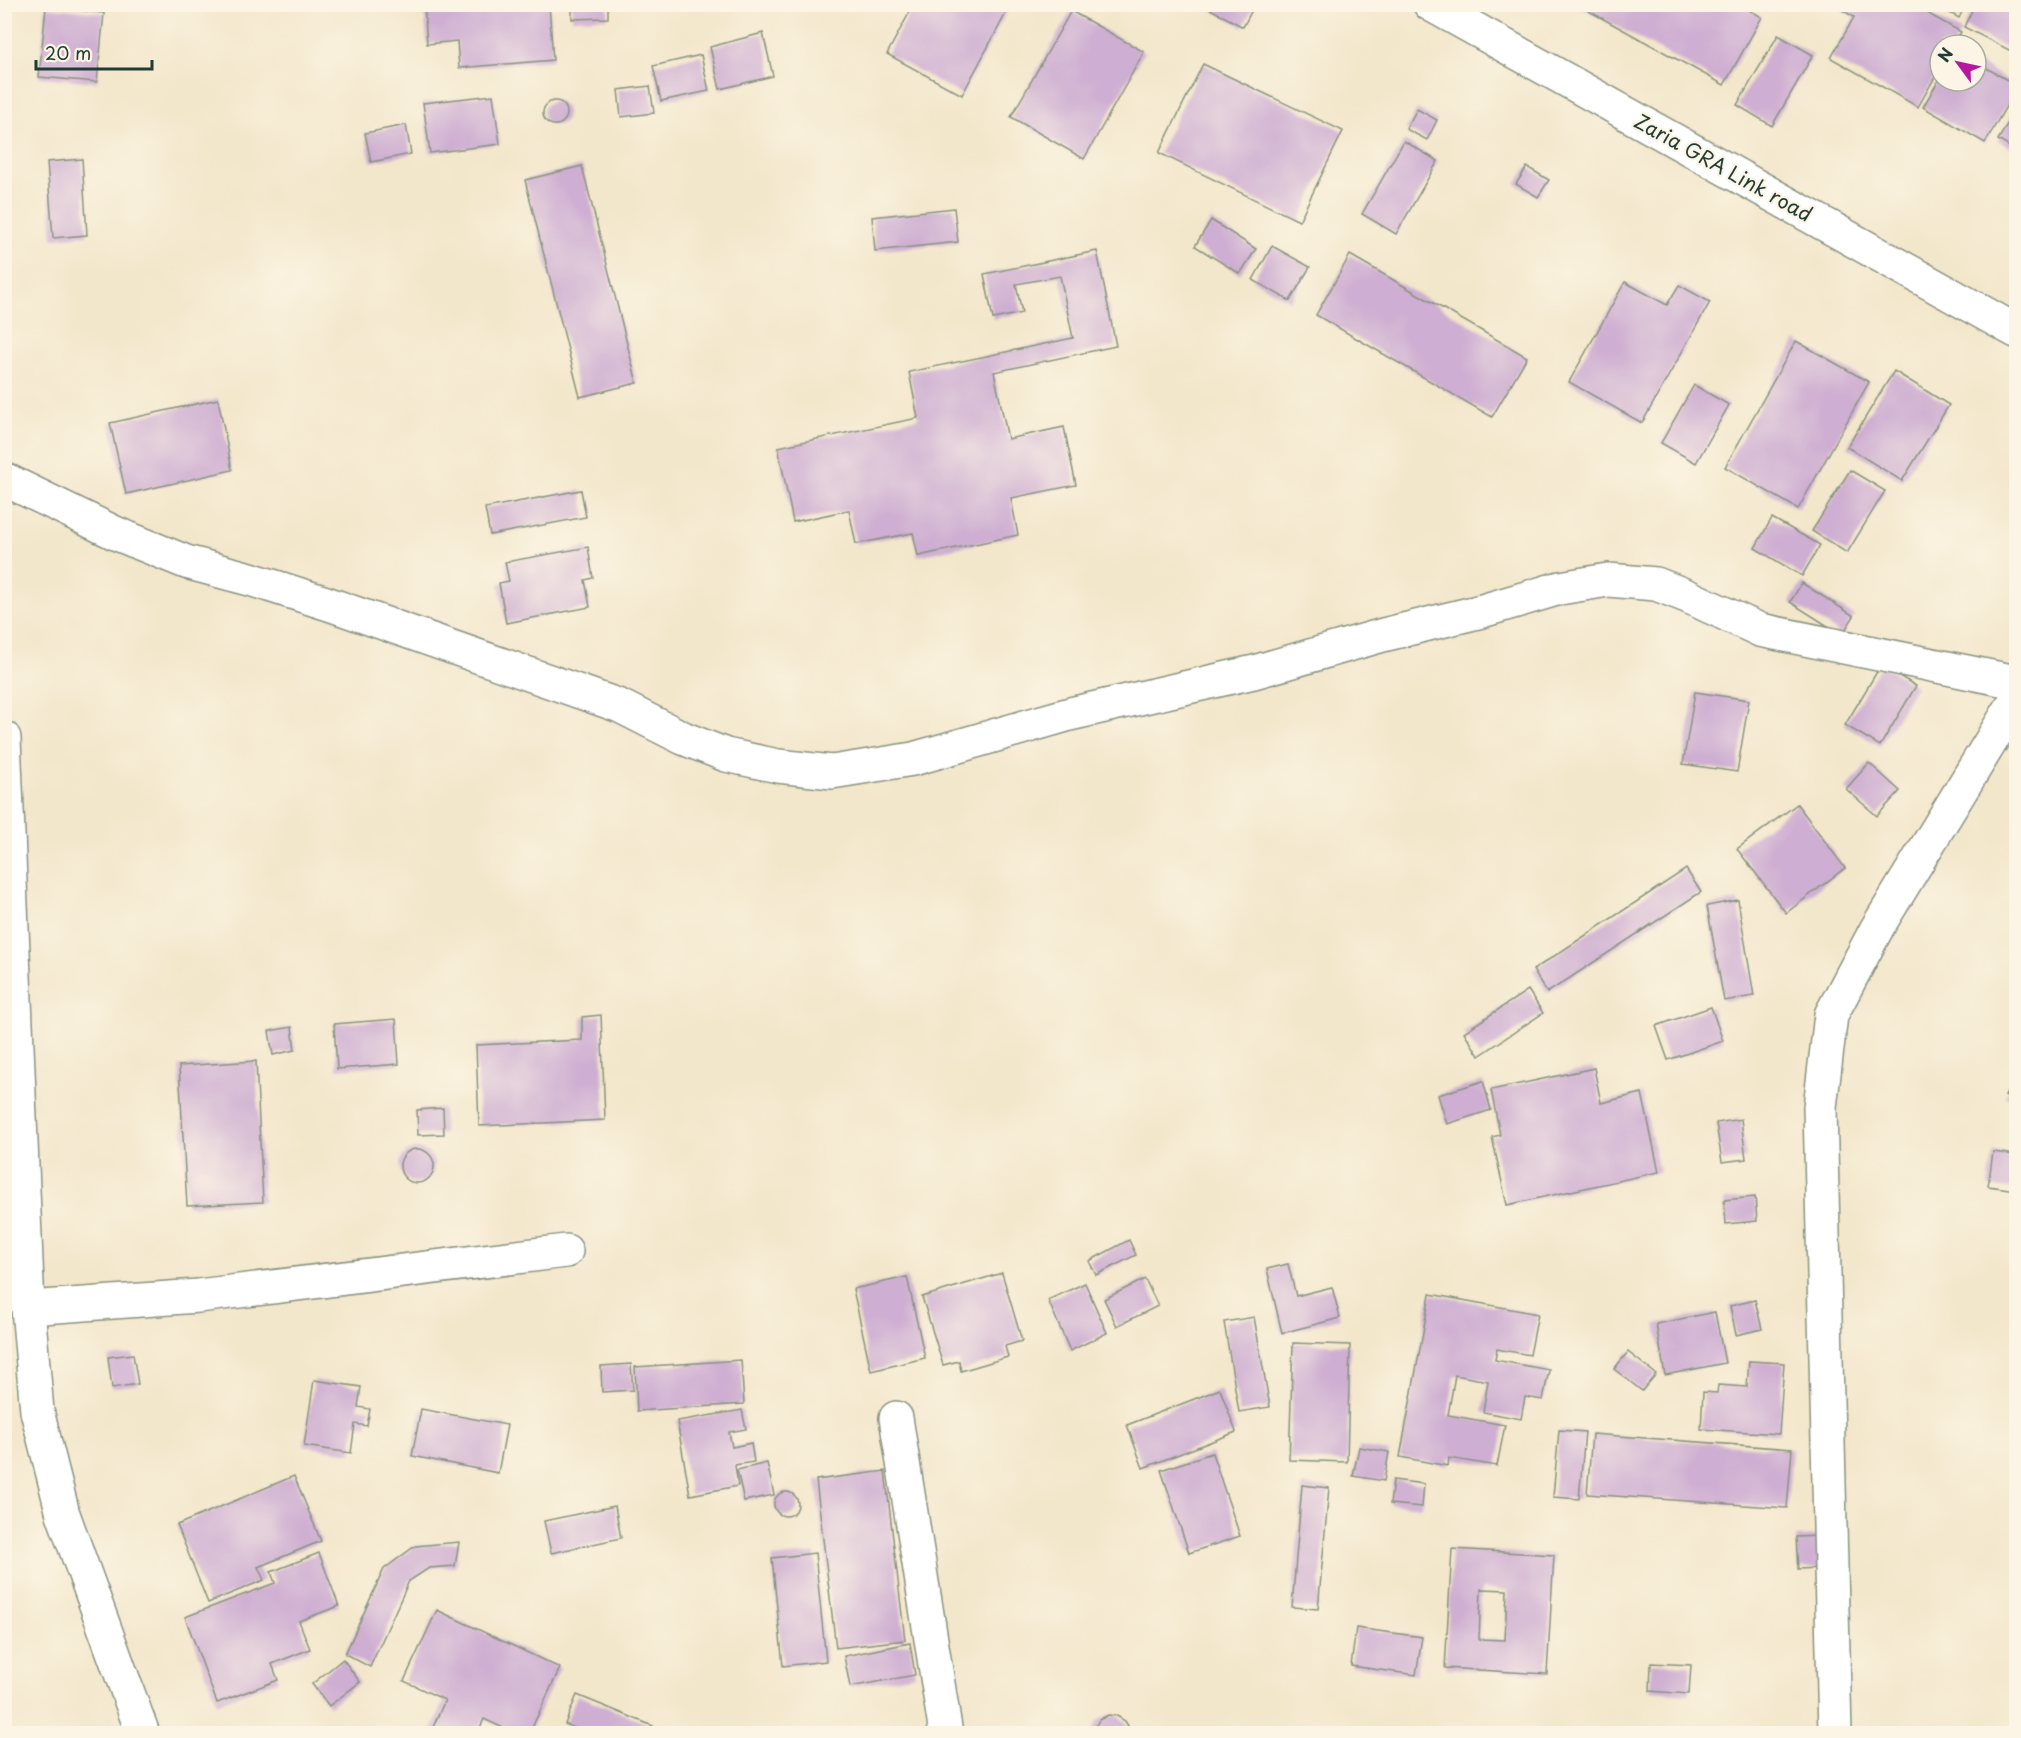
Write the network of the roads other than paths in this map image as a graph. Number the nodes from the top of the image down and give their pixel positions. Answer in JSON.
{"nodes":[{"id":1,"x":1430,"y":4,"type":"edge"},
{"id":2,"x":2016,"y":331,"type":"edge"},
{"id":3,"x":4,"y":479,"type":"edge"},
{"id":4,"x":2016,"y":682,"type":"edge"},
{"id":5,"x":2016,"y":700,"type":"edge"},
{"id":6,"x":4,"y":738,"type":"edge"},
{"id":7,"x":566,"y":1251,"type":"dead end"},
{"id":8,"x":28,"y":1308,"type":"junction"},
{"id":9,"x":896,"y":1418,"type":"dead end"},
{"id":10,"x":143,"y":1734,"type":"edge"},
{"id":11,"x":946,"y":1734,"type":"edge"},
{"id":12,"x":1836,"y":1734,"type":"edge"}],
"edges":[{"from":1,"to":2,"type":"street","name":"Zaria GRA Link road"},
{"from":3,"to":4,"type":"street"},
{"from":5,"to":12,"type":"street"},
{"from":6,"to":8,"type":"street"},
{"from":7,"to":8,"type":"street"},
{"from":8,"to":10,"type":"street"},
{"from":9,"to":11,"type":"street"}]}
